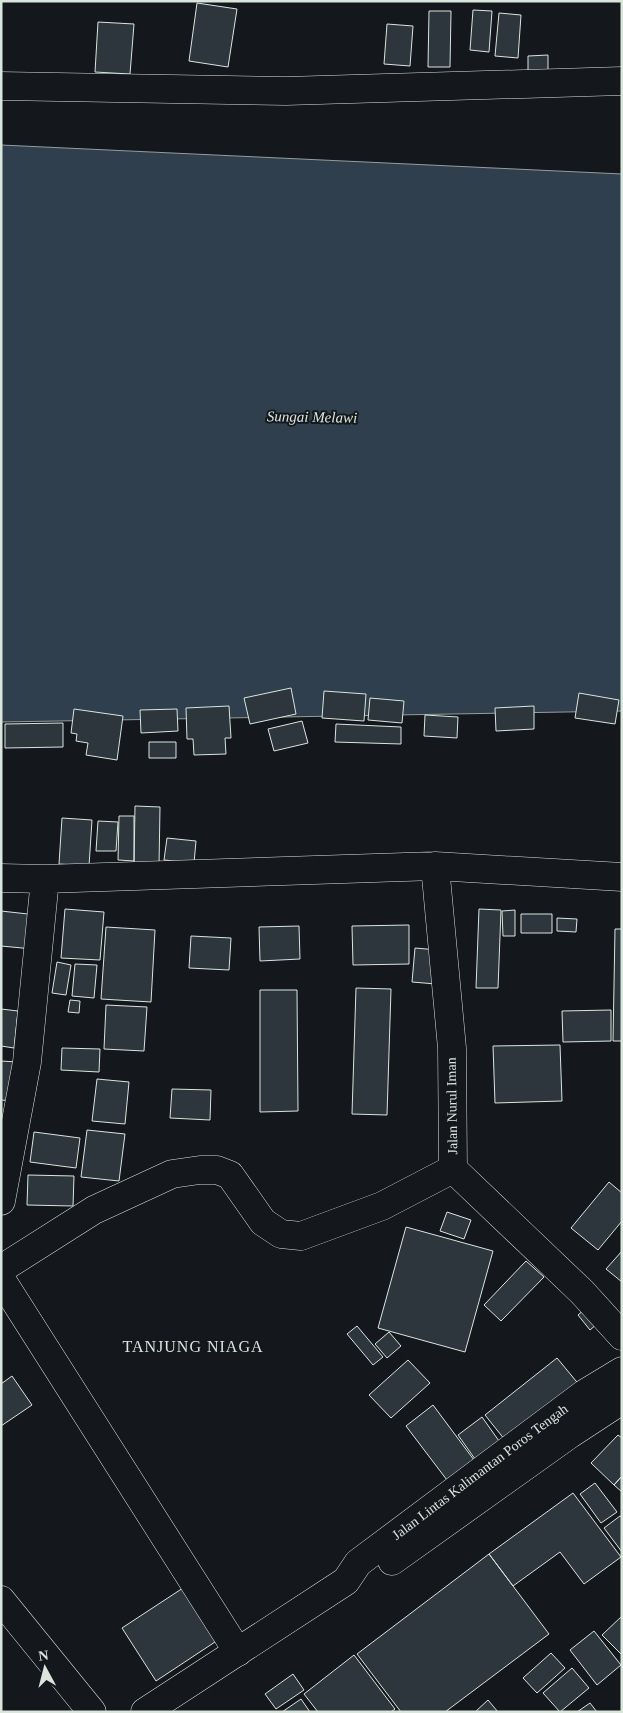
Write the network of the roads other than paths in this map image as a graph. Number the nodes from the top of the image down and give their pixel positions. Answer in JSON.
{"nodes":[{"id":1,"x":622,"y":81,"type":"edge"},
{"id":2,"x":1,"y":86,"type":"edge"},
{"id":3,"x":435,"y":866,"type":"junction"},
{"id":4,"x":622,"y":877,"type":"edge"},
{"id":5,"x":1,"y":878,"type":"edge"},
{"id":6,"x":45,"y":879,"type":"junction"},
{"id":7,"x":453,"y":1169,"type":"junction"},
{"id":8,"x":1,"y":1201,"type":"edge"},
{"id":9,"x":1,"y":1269,"type":"edge"},
{"id":10,"x":1,"y":1279,"type":"edge"},
{"id":11,"x":622,"y":1336,"type":"edge"},
{"id":12,"x":622,"y":1372,"type":"edge"},
{"id":13,"x":622,"y":1400,"type":"edge"},
{"id":14,"x":346,"y":1581,"type":"junction"},
{"id":15,"x":1,"y":1600,"type":"edge"},
{"id":16,"x":238,"y":1652,"type":"junction"},
{"id":17,"x":92,"y":1712,"type":"edge"},
{"id":18,"x":144,"y":1712,"type":"edge"}],
"edges":[{"from":1,"to":2,"type":"street"},
{"from":3,"to":4,"type":"street"},
{"from":3,"to":6,"type":"street"},
{"from":3,"to":7,"type":"street","name":"Jalan Nurul Iman"},
{"from":5,"to":6,"type":"street"},
{"from":6,"to":8,"type":"street"},
{"from":7,"to":9,"type":"street"},
{"from":7,"to":11,"type":"street","name":"Jalan Nurul Iman"},
{"from":10,"to":16,"type":"street"},
{"from":12,"to":14,"type":"street","name":"Jalan Lintas Kalimantan Poros Tengah"},
{"from":13,"to":14,"type":"street","name":"Jalan Lintas Kalimantan Poros Tengah"},
{"from":14,"to":16,"type":"street","name":"Jalan Lintas Kalimantan Poros Tengah"},
{"from":15,"to":17,"type":"street"},
{"from":16,"to":18,"type":"street","name":"Jalan Lintas Kalimantan Poros Tengah"}]}
